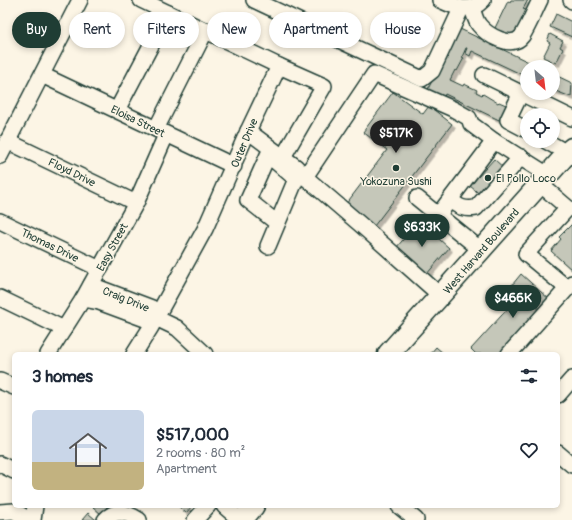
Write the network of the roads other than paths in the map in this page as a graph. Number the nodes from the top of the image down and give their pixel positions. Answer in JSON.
{"nodes":[{"id":1,"x":80,"y":0,"type":"edge"},
{"id":2,"x":141,"y":0,"type":"edge"},
{"id":3,"x":254,"y":0,"type":"edge"},
{"id":4,"x":440,"y":0,"type":"edge"},
{"id":5,"x":540,"y":0,"type":"edge"},
{"id":6,"x":472,"y":6,"type":"edge"},
{"id":7,"x":166,"y":12,"type":"edge"},
{"id":8,"x":199,"y":27,"type":"edge"},
{"id":9,"x":206,"y":30,"type":"junction"},
{"id":10,"x":150,"y":48,"type":"edge"},
{"id":11,"x":279,"y":66,"type":"junction"},
{"id":12,"x":42,"y":75,"type":"junction"},
{"id":13,"x":484,"y":75,"type":"dead end"},
{"id":14,"x":520,"y":93,"type":"edge"},
{"id":15,"x":520,"y":95,"type":"edge"},
{"id":16,"x":535,"y":100,"type":"edge"},
{"id":17,"x":117,"y":110,"type":"junction"},
{"id":18,"x":572,"y":118,"type":"edge"},
{"id":19,"x":520,"y":126,"type":"edge"},
{"id":20,"x":248,"y":131,"type":"junction"},
{"id":21,"x":161,"y":132,"type":"junction"},
{"id":22,"x":8,"y":141,"type":"junction"},
{"id":23,"x":494,"y":141,"type":"junction"},
{"id":24,"x":560,"y":147,"type":"edge"},
{"id":25,"x":570,"y":151,"type":"edge"},
{"id":26,"x":0,"y":156,"type":"edge"},
{"id":27,"x":283,"y":157,"type":"junction"},
{"id":28,"x":520,"y":157,"type":"junction"},
{"id":29,"x":234,"y":166,"type":"junction"},
{"id":30,"x":305,"y":177,"type":"junction"},
{"id":31,"x":544,"y":179,"type":"junction"},
{"id":32,"x":417,"y":198,"type":"dead end"},
{"id":33,"x":450,"y":200,"type":"junction"},
{"id":34,"x":136,"y":203,"type":"junction"},
{"id":35,"x":439,"y":214,"type":"junction"},
{"id":36,"x":0,"y":221,"type":"edge"},
{"id":37,"x":277,"y":223,"type":"junction"},
{"id":38,"x":268,"y":246,"type":"dead end"},
{"id":39,"x":481,"y":250,"type":"junction"},
{"id":40,"x":100,"y":269,"type":"junction"},
{"id":41,"x":91,"y":285,"type":"junction"},
{"id":42,"x":569,"y":285,"type":"edge"},
{"id":43,"x":441,"y":296,"type":"junction"},
{"id":44,"x":0,"y":298,"type":"edge"},
{"id":45,"x":83,"y":299,"type":"junction"},
{"id":46,"x":156,"y":318,"type":"junction"},
{"id":47,"x":64,"y":329,"type":"junction"},
{"id":48,"x":49,"y":352,"type":"edge"},
{"id":49,"x":135,"y":352,"type":"edge"},
{"id":50,"x":203,"y":352,"type":"edge"},
{"id":51,"x":390,"y":352,"type":"edge"},
{"id":52,"x":511,"y":352,"type":"edge"},
{"id":53,"x":572,"y":379,"type":"edge"},
{"id":54,"x":0,"y":381,"type":"edge"},
{"id":55,"x":12,"y":387,"type":"edge"},
{"id":56,"x":560,"y":393,"type":"edge"},
{"id":57,"x":560,"y":455,"type":"edge"},
{"id":58,"x":0,"y":464,"type":"edge"},
{"id":59,"x":572,"y":465,"type":"edge"},
{"id":60,"x":12,"y":470,"type":"edge"},
{"id":61,"x":34,"y":508,"type":"edge"},
{"id":62,"x":206,"y":508,"type":"edge"},
{"id":63,"x":226,"y":508,"type":"edge"},
{"id":64,"x":252,"y":508,"type":"edge"},
{"id":65,"x":402,"y":508,"type":"edge"},
{"id":66,"x":0,"y":512,"type":"edge"},
{"id":67,"x":31,"y":520,"type":"edge"},
{"id":68,"x":105,"y":520,"type":"edge"},
{"id":69,"x":139,"y":520,"type":"edge"},
{"id":70,"x":195,"y":520,"type":"edge"},
{"id":71,"x":241,"y":520,"type":"edge"},
{"id":72,"x":416,"y":520,"type":"edge"}],
"edges":[{"from":1,"to":12,"type":"street"},
{"from":2,"to":7,"type":"street"},
{"from":3,"to":6,"type":"street"},
{"from":4,"to":6,"type":"street"},
{"from":5,"to":6,"type":"street"},
{"from":8,"to":9,"type":"street"},
{"from":9,"to":11,"type":"street"},
{"from":9,"to":21,"type":"street","name":"Easy Street"},
{"from":10,"to":17,"type":"street"},
{"from":11,"to":20,"type":"street","name":"Outer Drive"},
{"from":11,"to":27,"type":"street"},
{"from":12,"to":17,"type":"street","name":"Eloisa Street"},
{"from":12,"to":22,"type":"street"},
{"from":13,"to":14,"type":"street"},
{"from":15,"to":19,"type":"street"},
{"from":16,"to":18,"type":"street"},
{"from":17,"to":21,"type":"street","name":"Eloisa Street"},
{"from":20,"to":27,"type":"street"},
{"from":20,"to":29,"type":"street","name":"Outer Drive"},
{"from":21,"to":29,"type":"street","name":"Eloisa Street"},
{"from":21,"to":34,"type":"street","name":"Easy Street"},
{"from":22,"to":26,"type":"street"},
{"from":22,"to":34,"type":"street","name":"Floyd Drive"},
{"from":23,"to":28,"type":"street"},
{"from":23,"to":30,"type":"street"},
{"from":23,"to":33,"type":"street"},
{"from":24,"to":25,"type":"street"},
{"from":25,"to":31,"type":"main road","name":"West Harvard Boulevard"},
{"from":27,"to":30,"type":"street"},
{"from":28,"to":31,"type":"street"},
{"from":28,"to":33,"type":"street"},
{"from":29,"to":46,"type":"street","name":"Outer Drive"},
{"from":30,"to":43,"type":"street"},
{"from":31,"to":39,"type":"main road","name":"West Harvard Boulevard"},
{"from":31,"to":42,"type":"street"},
{"from":32,"to":35,"type":"street"},
{"from":33,"to":35,"type":"street"},
{"from":34,"to":40,"type":"street","name":"Easy Street"},
{"from":35,"to":39,"type":"street"},
{"from":36,"to":40,"type":"street","name":"Thomas Drive"},
{"from":37,"to":37,"type":"street"},
{"from":37,"to":38,"type":"street"},
{"from":39,"to":43,"type":"main road","name":"West Harvard Boulevard"},
{"from":40,"to":41,"type":"street","name":"Easy Street"},
{"from":41,"to":45,"type":"street","name":"Easy Street"},
{"from":41,"to":46,"type":"street","name":"Craig Drive"},
{"from":42,"to":52,"type":"street"},
{"from":43,"to":51,"type":"main road","name":"West Harvard Boulevard"},
{"from":44,"to":47,"type":"street"},
{"from":45,"to":46,"type":"street","name":"Craig Drive"},
{"from":45,"to":47,"type":"street","name":"Easy Street"},
{"from":46,"to":49,"type":"street","name":"Outer Drive"},
{"from":46,"to":50,"type":"street","name":"Craig Drive"},
{"from":47,"to":48,"type":"street","name":"Easy Street"},
{"from":53,"to":56,"type":"street"},
{"from":54,"to":55,"type":"street"},
{"from":57,"to":59,"type":"street"},
{"from":58,"to":60,"type":"street"},
{"from":61,"to":67,"type":"street"},
{"from":62,"to":70,"type":"street"},
{"from":63,"to":71,"type":"street"},
{"from":64,"to":71,"type":"main road"},
{"from":65,"to":72,"type":"street"},
{"from":66,"to":67,"type":"street"},
{"from":68,"to":69,"type":"street"}]}
